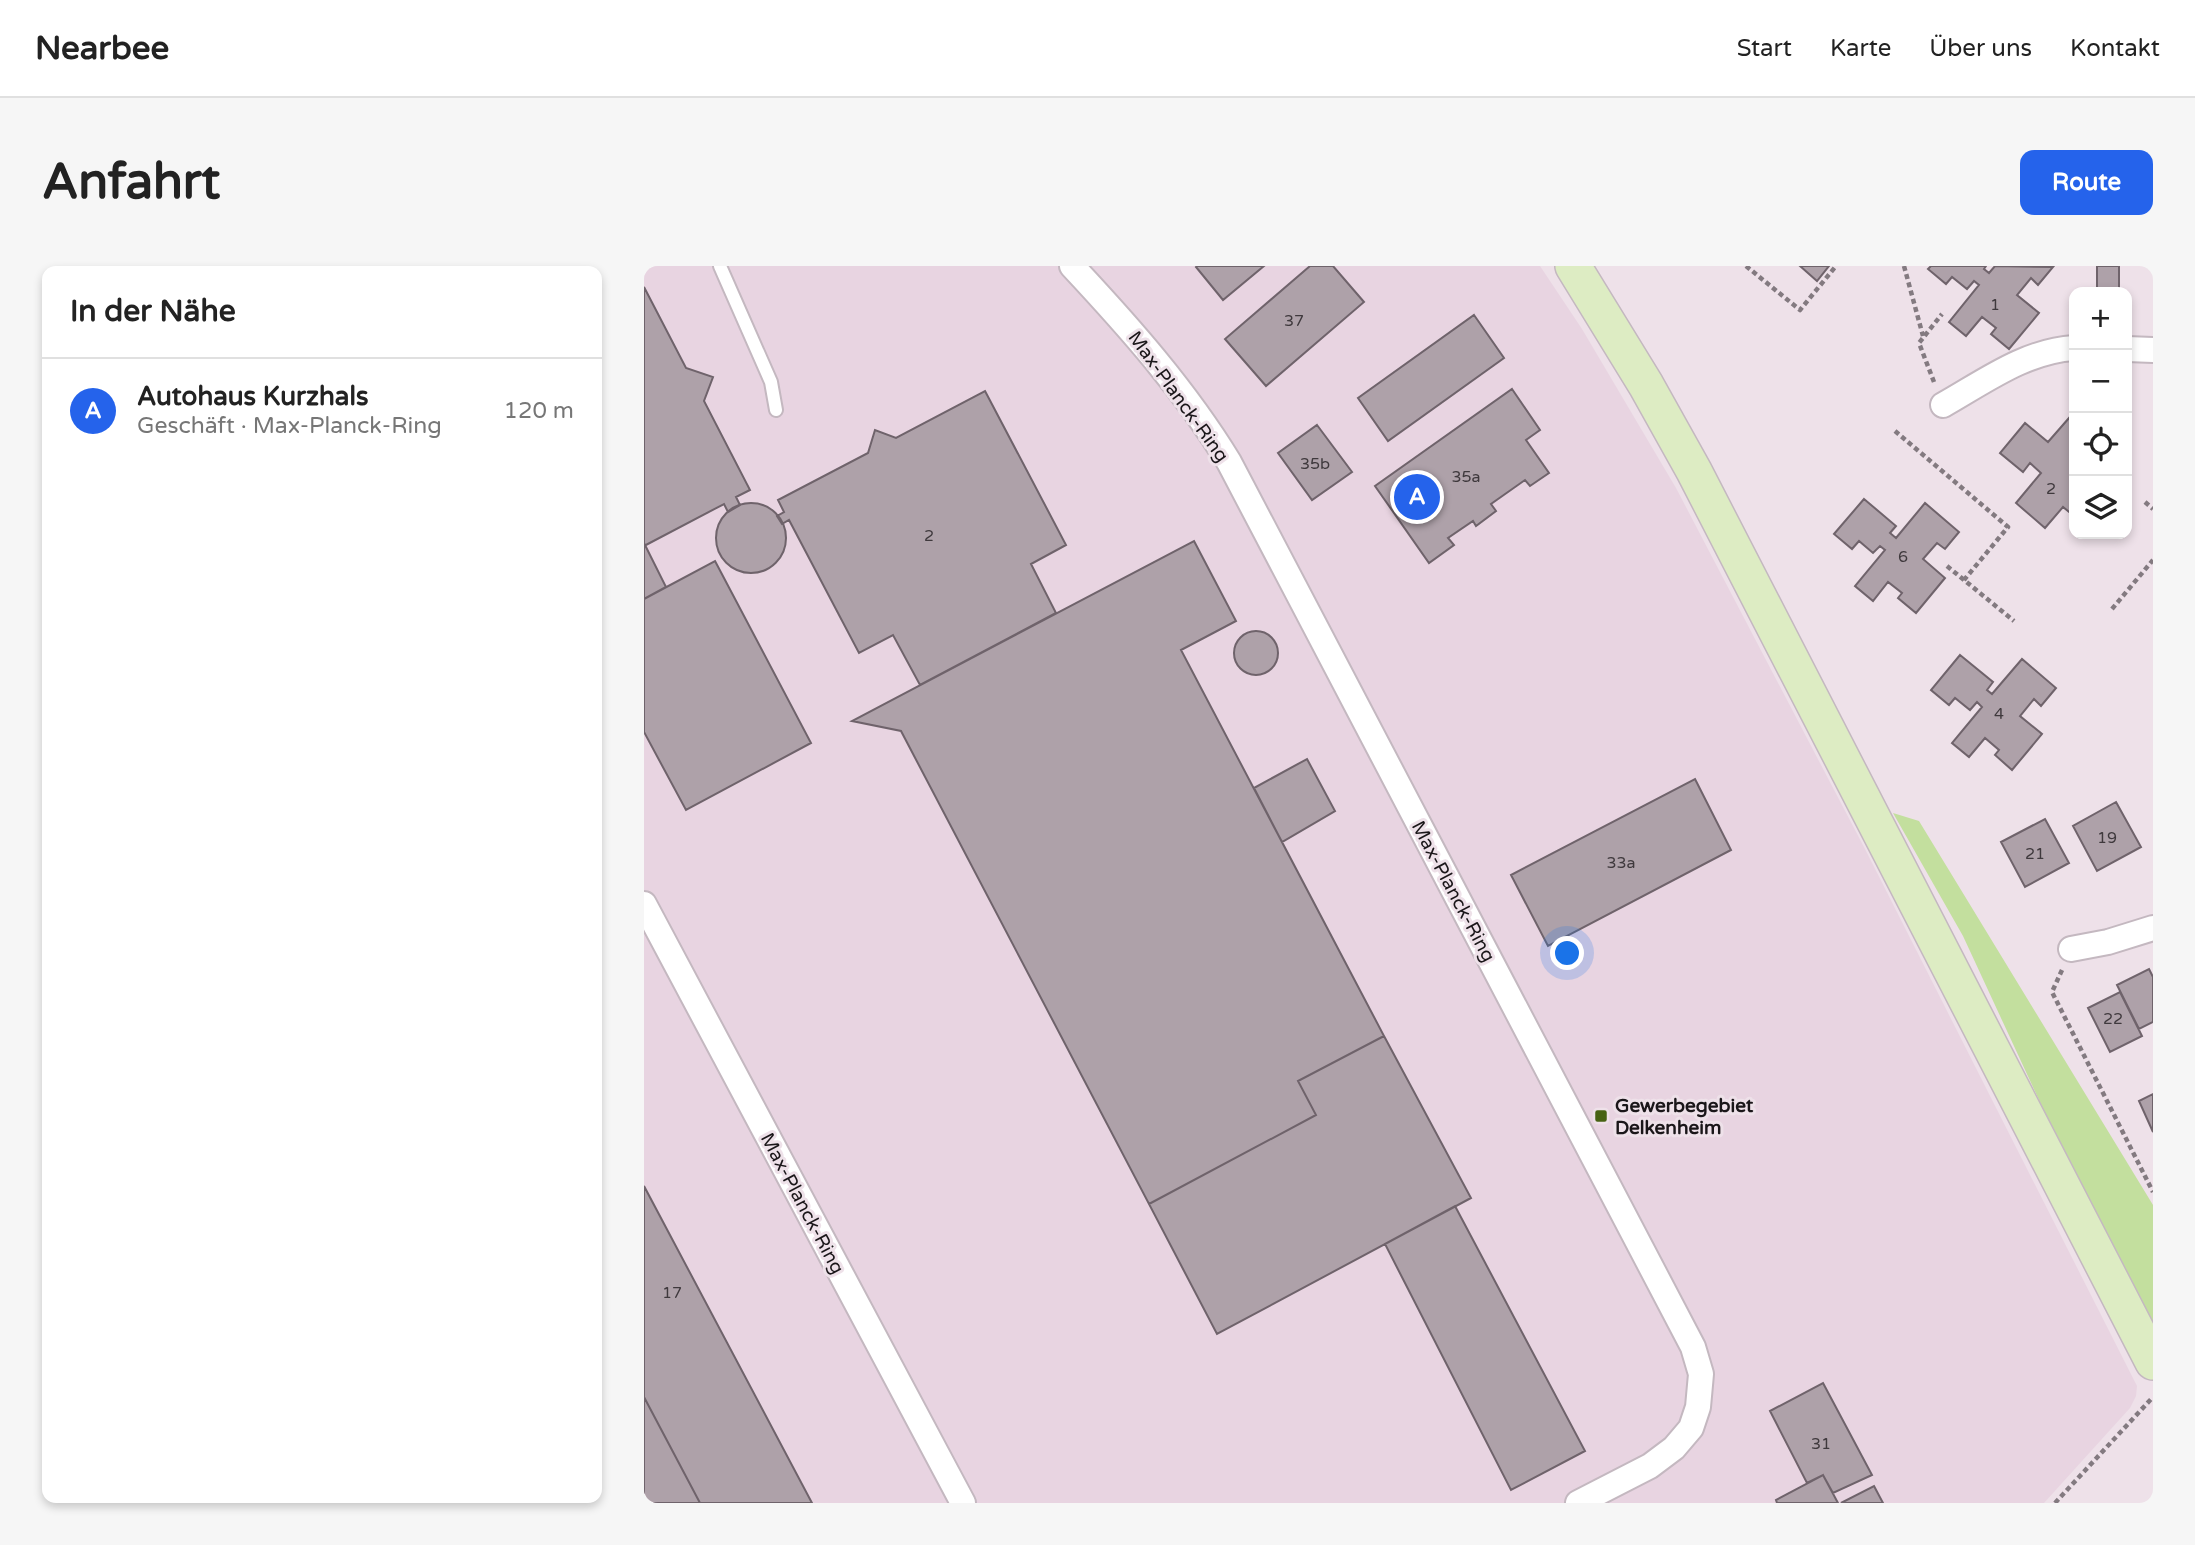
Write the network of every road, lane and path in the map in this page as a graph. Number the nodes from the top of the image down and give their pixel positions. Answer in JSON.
{"nodes":[{"id":1,"x":720,"y":266,"type":"edge"},
{"id":2,"x":1072,"y":266,"type":"edge"},
{"id":3,"x":1573,"y":266,"type":"edge"},
{"id":4,"x":1746,"y":266,"type":"edge"},
{"id":5,"x":1836,"y":266,"type":"edge"},
{"id":6,"x":1904,"y":266,"type":"edge"},
{"id":7,"x":1942,"y":314,"type":"dead end"},
{"id":8,"x":1923,"y":337,"type":"junction"},
{"id":9,"x":2069,"y":349,"type":"edge"},
{"id":10,"x":2132,"y":349,"type":"edge"},
{"id":11,"x":2153,"y":350,"type":"edge"},
{"id":12,"x":1943,"y":405,"type":"joint"},
{"id":13,"x":776,"y":410,"type":"dead end"},
{"id":14,"x":1895,"y":431,"type":"dead end"},
{"id":15,"x":2145,"y":502,"type":"dead end"},
{"id":16,"x":2153,"y":509,"type":"edge"},
{"id":17,"x":2153,"y":560,"type":"edge"},
{"id":18,"x":1947,"y":566,"type":"dead end"},
{"id":19,"x":1964,"y":580,"type":"junction"},
{"id":20,"x":2112,"y":609,"type":"dead end"},
{"id":21,"x":2014,"y":621,"type":"dead end"},
{"id":22,"x":644,"y":904,"type":"edge"},
{"id":23,"x":2153,"y":928,"type":"edge"},
{"id":24,"x":2071,"y":949,"type":"joint"},
{"id":25,"x":2153,"y":1192,"type":"edge"},
{"id":26,"x":2153,"y":1362,"type":"edge"},
{"id":27,"x":2153,"y":1397,"type":"edge"},
{"id":28,"x":962,"y":1503,"type":"edge"},
{"id":29,"x":1578,"y":1503,"type":"edge"},
{"id":30,"x":2055,"y":1503,"type":"edge"}],
"edges":[{"from":1,"to":13,"type":"lane"},
{"from":2,"to":29,"type":"street","name":"Max-Planck-Ring"},
{"from":3,"to":26,"type":"main road"},
{"from":4,"to":5,"type":"path"},
{"from":6,"to":8,"type":"path"},
{"from":7,"to":8,"type":"path"},
{"from":8,"to":12,"type":"path"},
{"from":9,"to":12,"type":"street"},
{"from":10,"to":11,"type":"street"},
{"from":14,"to":19,"type":"path"},
{"from":15,"to":16,"type":"path"},
{"from":17,"to":20,"type":"path"},
{"from":18,"to":19,"type":"path"},
{"from":19,"to":21,"type":"path"},
{"from":22,"to":28,"type":"street","name":"Max-Planck-Ring"},
{"from":23,"to":24,"type":"street"},
{"from":24,"to":25,"type":"path"},
{"from":27,"to":30,"type":"path"}]}
